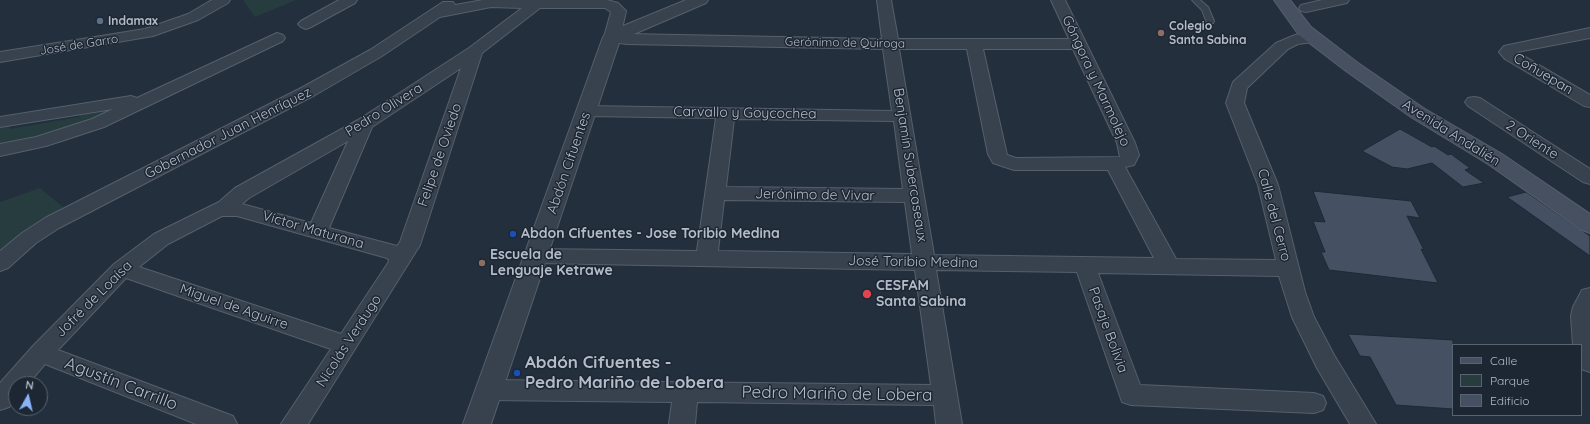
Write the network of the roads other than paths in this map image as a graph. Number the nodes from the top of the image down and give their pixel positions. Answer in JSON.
{"nodes":[{"id":1,"x":223,"y":0,"type":"edge"},
{"id":2,"x":350,"y":0,"type":"edge"},
{"id":3,"x":456,"y":0,"type":"edge"},
{"id":4,"x":700,"y":0,"type":"edge"},
{"id":5,"x":884,"y":0,"type":"edge"},
{"id":6,"x":1058,"y":0,"type":"edge"},
{"id":7,"x":1209,"y":0,"type":"edge"},
{"id":8,"x":1282,"y":0,"type":"edge"},
{"id":9,"x":1342,"y":0,"type":"edge"},
{"id":10,"x":490,"y":1,"type":"edge"},
{"id":11,"x":570,"y":2,"type":"edge"},
{"id":12,"x":1199,"y":2,"type":"edge"},
{"id":13,"x":537,"y":3,"type":"junction"},
{"id":14,"x":1304,"y":4,"type":"edge"},
{"id":15,"x":437,"y":13,"type":"junction"},
{"id":16,"x":1210,"y":21,"type":"dead end"},
{"id":17,"x":306,"y":24,"type":"dead end"},
{"id":18,"x":1590,"y":33,"type":"edge"},
{"id":19,"x":612,"y":37,"type":"junction"},
{"id":20,"x":277,"y":38,"type":"dead end"},
{"id":21,"x":1314,"y":38,"type":"junction"},
{"id":22,"x":891,"y":44,"type":"junction"},
{"id":23,"x":974,"y":44,"type":"junction"},
{"id":24,"x":1079,"y":44,"type":"junction"},
{"id":25,"x":475,"y":51,"type":"junction"},
{"id":26,"x":0,"y":57,"type":"edge"},
{"id":27,"x":154,"y":97,"type":"junction"},
{"id":28,"x":1474,"y":102,"type":"dead end"},
{"id":29,"x":1590,"y":102,"type":"edge"},
{"id":30,"x":587,"y":111,"type":"junction"},
{"id":31,"x":726,"y":113,"type":"junction"},
{"id":32,"x":902,"y":116,"type":"junction"},
{"id":33,"x":0,"y":122,"type":"edge"},
{"id":34,"x":364,"y":124,"type":"junction"},
{"id":35,"x":0,"y":150,"type":"edge"},
{"id":36,"x":1120,"y":162,"type":"junction"},
{"id":37,"x":1590,"y":178,"type":"edge"},
{"id":38,"x":715,"y":193,"type":"junction"},
{"id":39,"x":914,"y":196,"type":"junction"},
{"id":40,"x":226,"y":208,"type":"junction"},
{"id":41,"x":1590,"y":225,"type":"edge"},
{"id":42,"x":317,"y":232,"type":"junction"},
{"id":43,"x":537,"y":256,"type":"junction"},
{"id":44,"x":400,"y":257,"type":"junction"},
{"id":45,"x":706,"y":259,"type":"junction"},
{"id":46,"x":1,"y":262,"type":"edge"},
{"id":47,"x":924,"y":262,"type":"junction"},
{"id":48,"x":1085,"y":265,"type":"junction"},
{"id":49,"x":1169,"y":266,"type":"junction"},
{"id":50,"x":1288,"y":268,"type":"junction"},
{"id":51,"x":122,"y":269,"type":"junction"},
{"id":52,"x":1590,"y":296,"type":"edge"},
{"id":53,"x":346,"y":345,"type":"junction"},
{"id":54,"x":41,"y":353,"type":"junction"},
{"id":55,"x":1590,"y":363,"type":"edge"},
{"id":56,"x":489,"y":390,"type":"junction"},
{"id":57,"x":686,"y":393,"type":"junction"},
{"id":58,"x":945,"y":396,"type":"junction"},
{"id":59,"x":0,"y":400,"type":"edge"},
{"id":60,"x":1314,"y":403,"type":"dead end"},
{"id":61,"x":224,"y":424,"type":"edge"},
{"id":62,"x":294,"y":424,"type":"edge"},
{"id":63,"x":477,"y":424,"type":"edge"},
{"id":64,"x":682,"y":424,"type":"edge"},
{"id":65,"x":949,"y":424,"type":"edge"},
{"id":66,"x":1363,"y":424,"type":"edge"}],
"edges":[{"from":1,"to":26,"type":"street","name":"José de Garro"},
{"from":2,"to":17,"type":"street"},
{"from":3,"to":15,"type":"street","name":"Gobernador Juan Henríquez"},
{"from":4,"to":19,"type":"street"},
{"from":5,"to":22,"type":"street","name":"Benjamín Subercaseaux"},
{"from":6,"to":24,"type":"street","name":"Góngora y Marmolejo"},
{"from":7,"to":12,"type":"lane"},
{"from":8,"to":21,"type":"main road","name":"Avenida Andalién"},
{"from":9,"to":14,"type":"street"},
{"from":10,"to":13,"type":"street","name":"Abdón Cifuentes"},
{"from":10,"to":15,"type":"street","name":"Abdón Cifuentes"},
{"from":11,"to":13,"type":"street","name":"Abdón Cifuentes"},
{"from":11,"to":19,"type":"street","name":"Abdón Cifuentes"},
{"from":12,"to":16,"type":"lane"},
{"from":13,"to":25,"type":"street","name":"Pedro Olivera"},
{"from":14,"to":21,"type":"main road"},
{"from":15,"to":46,"type":"street","name":"Gobernador Juan Henríquez"},
{"from":18,"to":29,"type":"street","name":"Coñuepan"},
{"from":19,"to":22,"type":"street","name":"Gerónimo de Quiroga"},
{"from":19,"to":30,"type":"street","name":"Abdón Cifuentes"},
{"from":20,"to":27,"type":"street"},
{"from":21,"to":41,"type":"main road","name":"Avenida Andalién"},
{"from":21,"to":50,"type":"street","name":"Calle del Cerro"},
{"from":22,"to":23,"type":"street","name":"Gerónimo de Quiroga"},
{"from":22,"to":32,"type":"street","name":"Benjamín Subercaseaux"},
{"from":23,"to":24,"type":"street","name":"Gerónimo de Quiroga"},
{"from":23,"to":36,"type":"street"},
{"from":24,"to":36,"type":"street","name":"Góngora y Marmolejo"},
{"from":25,"to":34,"type":"street","name":"Pedro Olivera"},
{"from":25,"to":44,"type":"street","name":"Felipe de Oviedo"},
{"from":27,"to":33,"type":"street"},
{"from":27,"to":35,"type":"street"},
{"from":28,"to":37,"type":"street","name":"2 Oriente"},
{"from":30,"to":31,"type":"street","name":"Carvallo y Goycochea"},
{"from":30,"to":43,"type":"street","name":"Abdón Cifuentes"},
{"from":31,"to":32,"type":"street","name":"Carvallo y Goycochea"},
{"from":31,"to":38,"type":"street"},
{"from":32,"to":39,"type":"street","name":"Benjamín Subercaseaux"},
{"from":34,"to":40,"type":"street","name":"Pedro Olivera"},
{"from":34,"to":42,"type":"street"},
{"from":36,"to":49,"type":"street"},
{"from":38,"to":39,"type":"street","name":"Jerónimo de Vivar"},
{"from":38,"to":45,"type":"street"},
{"from":39,"to":47,"type":"street","name":"Benjamín Subercaseaux"},
{"from":40,"to":42,"type":"street","name":"Víctor Maturana"},
{"from":40,"to":51,"type":"street","name":"Jofré de Loaísa"},
{"from":42,"to":44,"type":"street","name":"Víctor Maturana"},
{"from":43,"to":45,"type":"street","name":"José Toribio Medina"},
{"from":43,"to":56,"type":"street","name":"Abdón Cifuentes"},
{"from":44,"to":53,"type":"street","name":"Nicolás Verdugo"},
{"from":45,"to":47,"type":"street","name":"José Toribio Medina"},
{"from":47,"to":48,"type":"street","name":"José Toribio Medina"},
{"from":47,"to":58,"type":"street","name":"Benjamín Subercaseaux"},
{"from":48,"to":49,"type":"street","name":"José Toribio Medina"},
{"from":48,"to":60,"type":"street","name":"Pasaje Bolivia"},
{"from":49,"to":50,"type":"street","name":"José Toribio Medina"},
{"from":50,"to":66,"type":"street","name":"Calle del Cerro"},
{"from":51,"to":53,"type":"street","name":"Miguel de Aguirre"},
{"from":51,"to":54,"type":"street","name":"Jofré de Loaísa"},
{"from":52,"to":55,"type":"street"},
{"from":53,"to":62,"type":"street","name":"Nicolás Verdugo"},
{"from":54,"to":59,"type":"street","name":"Jofré de Loaísa"},
{"from":54,"to":61,"type":"street","name":"Agustín Carrillo"},
{"from":56,"to":57,"type":"street","name":"Pedro Mariño de Lobera"},
{"from":56,"to":63,"type":"street","name":"Abdón Cifuentes"},
{"from":57,"to":58,"type":"street","name":"Pedro Mariño de Lobera"},
{"from":57,"to":64,"type":"street"},
{"from":58,"to":65,"type":"street","name":"Benjamín Subercaseaux"}]}
